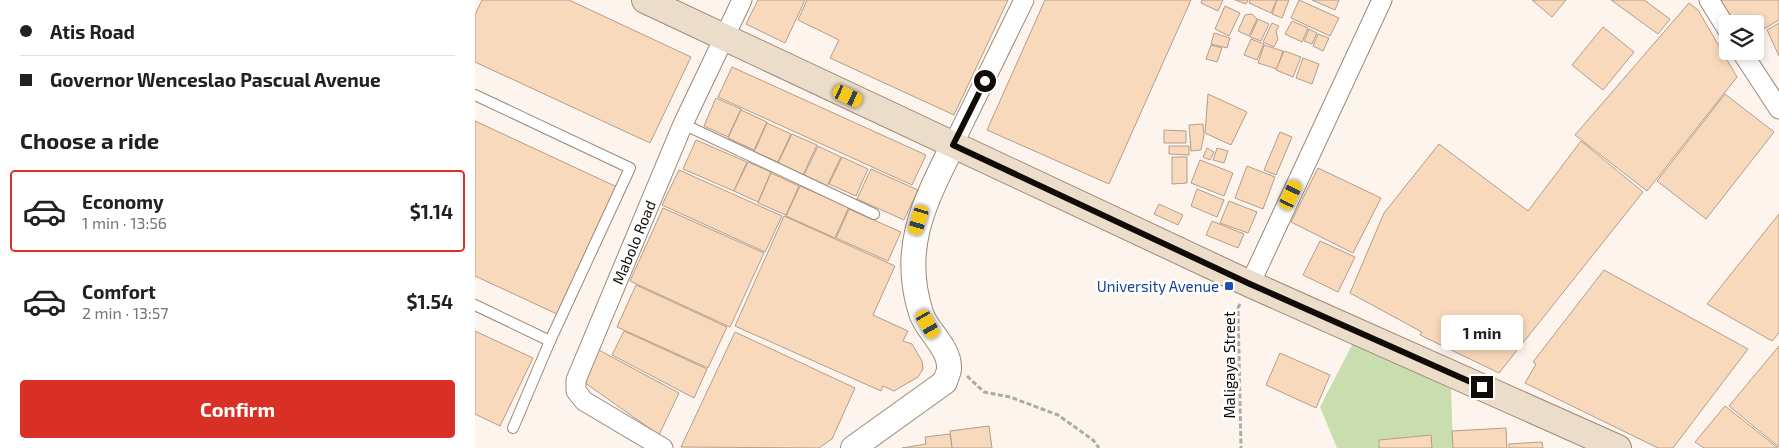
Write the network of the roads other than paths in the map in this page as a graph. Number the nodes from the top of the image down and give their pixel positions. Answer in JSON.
{"nodes":[{"id":1,"x":645,"y":0,"type":"edge"},
{"id":2,"x":742,"y":0,"type":"edge"},
{"id":3,"x":1024,"y":0,"type":"edge"},
{"id":4,"x":1383,"y":0,"type":"edge"},
{"id":5,"x":1709,"y":0,"type":"edge"},
{"id":6,"x":1719,"y":17,"type":"edge"},
{"id":7,"x":725,"y":38,"type":"junction"},
{"id":8,"x":1747,"y":60,"type":"edge"},
{"id":9,"x":475,"y":95,"type":"edge"},
{"id":10,"x":1779,"y":109,"type":"edge"},
{"id":11,"x":683,"y":124,"type":"junction"},
{"id":12,"x":953,"y":145,"type":"junction"},
{"id":13,"x":874,"y":214,"type":"dead end"},
{"id":14,"x":1250,"y":284,"type":"junction"},
{"id":15,"x":475,"y":305,"type":"edge"},
{"id":16,"x":550,"y":341,"type":"junction"},
{"id":17,"x":513,"y":428,"type":"dead end"},
{"id":18,"x":663,"y":448,"type":"edge"},
{"id":19,"x":853,"y":448,"type":"edge"},
{"id":20,"x":1618,"y":448,"type":"edge"}],
"edges":[{"from":1,"to":7,"type":"main road"},
{"from":2,"to":7,"type":"street","name":"Mabolo Road"},
{"from":3,"to":12,"type":"street"},
{"from":4,"to":14,"type":"street"},
{"from":5,"to":6,"type":"street"},
{"from":7,"to":11,"type":"street","name":"Mabolo Road"},
{"from":7,"to":12,"type":"main road"},
{"from":8,"to":10,"type":"street"},
{"from":9,"to":16,"type":"lane"},
{"from":11,"to":13,"type":"lane"},
{"from":11,"to":18,"type":"street","name":"Mabolo Road"},
{"from":12,"to":14,"type":"main road"},
{"from":12,"to":19,"type":"street"},
{"from":14,"to":20,"type":"main road"},
{"from":15,"to":16,"type":"lane"},
{"from":16,"to":17,"type":"lane"}]}
